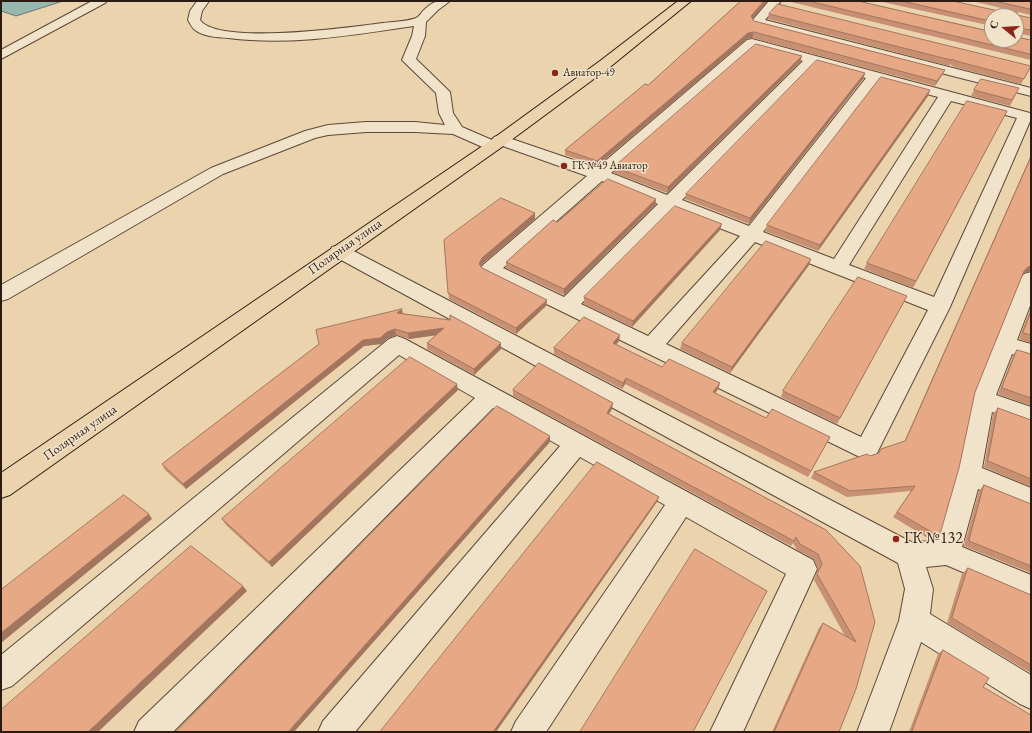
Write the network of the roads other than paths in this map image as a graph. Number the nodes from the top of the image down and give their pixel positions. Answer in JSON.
{"nodes":[{"id":1,"x":101,"y":1,"type":"edge"},
{"id":2,"x":203,"y":1,"type":"edge"},
{"id":3,"x":444,"y":1,"type":"edge"},
{"id":4,"x":685,"y":1,"type":"edge"},
{"id":5,"x":418,"y":2,"type":"edge"},
{"id":6,"x":774,"y":2,"type":"edge"},
{"id":7,"x":788,"y":7,"type":"edge"},
{"id":8,"x":424,"y":18,"type":"junction"},
{"id":9,"x":1,"y":55,"type":"edge"},
{"id":10,"x":812,"y":59,"type":"junction"},
{"id":11,"x":875,"y":76,"type":"junction"},
{"id":12,"x":1031,"y":92,"type":"edge"},
{"id":13,"x":947,"y":95,"type":"junction"},
{"id":14,"x":456,"y":130,"type":"junction"},
{"id":15,"x":497,"y":143,"type":"junction"},
{"id":16,"x":600,"y":175,"type":"junction"},
{"id":17,"x":671,"y":202,"type":"junction"},
{"id":18,"x":752,"y":234,"type":"junction"},
{"id":19,"x":339,"y":251,"type":"junction"},
{"id":20,"x":838,"y":267,"type":"junction"},
{"id":21,"x":1029,"y":290,"type":"edge"},
{"id":22,"x":1,"y":294,"type":"edge"},
{"id":23,"x":567,"y":306,"type":"junction"},
{"id":24,"x":940,"y":307,"type":"junction"},
{"id":25,"x":1004,"y":343,"type":"junction"},
{"id":26,"x":651,"y":346,"type":"junction"},
{"id":27,"x":1031,"y":352,"type":"edge"},
{"id":28,"x":491,"y":396,"type":"junction"},
{"id":29,"x":983,"y":399,"type":"junction"},
{"id":30,"x":1031,"y":417,"type":"edge"},
{"id":31,"x":577,"y":443,"type":"junction"},
{"id":32,"x":969,"y":474,"type":"junction"},
{"id":33,"x":1,"y":487,"type":"edge"},
{"id":34,"x":1031,"y":499,"type":"edge"},
{"id":35,"x":682,"y":502,"type":"junction"},
{"id":36,"x":946,"y":553,"type":"junction"},
{"id":37,"x":909,"y":555,"type":"junction"},
{"id":38,"x":1031,"y":588,"type":"edge"},
{"id":39,"x":914,"y":621,"type":"junction"},
{"id":40,"x":1,"y":676,"type":"edge"},
{"id":41,"x":1031,"y":693,"type":"edge"},
{"id":42,"x":150,"y":732,"type":"edge"},
{"id":43,"x":334,"y":732,"type":"edge"},
{"id":44,"x":527,"y":732,"type":"edge"},
{"id":45,"x":726,"y":732,"type":"edge"},
{"id":46,"x":873,"y":732,"type":"edge"}],
"edges":[{"from":1,"to":9,"type":"lane"},
{"from":2,"to":8,"type":"lane"},
{"from":3,"to":8,"type":"lane"},
{"from":4,"to":15,"type":"main road","name":"Полярная улица"},
{"from":5,"to":8,"type":"lane"},
{"from":6,"to":7,"type":"lane"},
{"from":6,"to":12,"type":"lane"},
{"from":8,"to":14,"type":"lane"},
{"from":10,"to":11,"type":"lane"},
{"from":10,"to":16,"type":"lane"},
{"from":10,"to":17,"type":"lane"},
{"from":11,"to":13,"type":"lane"},
{"from":11,"to":18,"type":"lane"},
{"from":13,"to":20,"type":"lane"},
{"from":13,"to":24,"type":"lane"},
{"from":14,"to":15,"type":"lane"},
{"from":14,"to":22,"type":"lane"},
{"from":15,"to":16,"type":"lane"},
{"from":15,"to":19,"type":"main road","name":"Полярная улица"},
{"from":16,"to":17,"type":"lane"},
{"from":16,"to":23,"type":"lane"},
{"from":17,"to":18,"type":"lane"},
{"from":17,"to":23,"type":"lane"},
{"from":18,"to":20,"type":"lane"},
{"from":18,"to":26,"type":"lane"},
{"from":19,"to":33,"type":"main road","name":"Полярная улица"},
{"from":19,"to":37,"type":"lane"},
{"from":20,"to":24,"type":"lane"},
{"from":21,"to":25,"type":"lane"},
{"from":23,"to":26,"type":"lane"},
{"from":24,"to":26,"type":"lane"},
{"from":25,"to":27,"type":"lane"},
{"from":25,"to":29,"type":"lane"},
{"from":28,"to":31,"type":"lane"},
{"from":28,"to":40,"type":"lane"},
{"from":28,"to":42,"type":"lane"},
{"from":29,"to":30,"type":"lane"},
{"from":29,"to":32,"type":"lane"},
{"from":31,"to":35,"type":"lane"},
{"from":31,"to":43,"type":"lane"},
{"from":32,"to":34,"type":"lane"},
{"from":32,"to":36,"type":"lane"},
{"from":35,"to":44,"type":"lane"},
{"from":35,"to":45,"type":"lane"},
{"from":36,"to":37,"type":"lane"},
{"from":36,"to":38,"type":"lane"},
{"from":37,"to":39,"type":"lane"},
{"from":39,"to":41,"type":"lane"},
{"from":39,"to":46,"type":"lane"}]}
